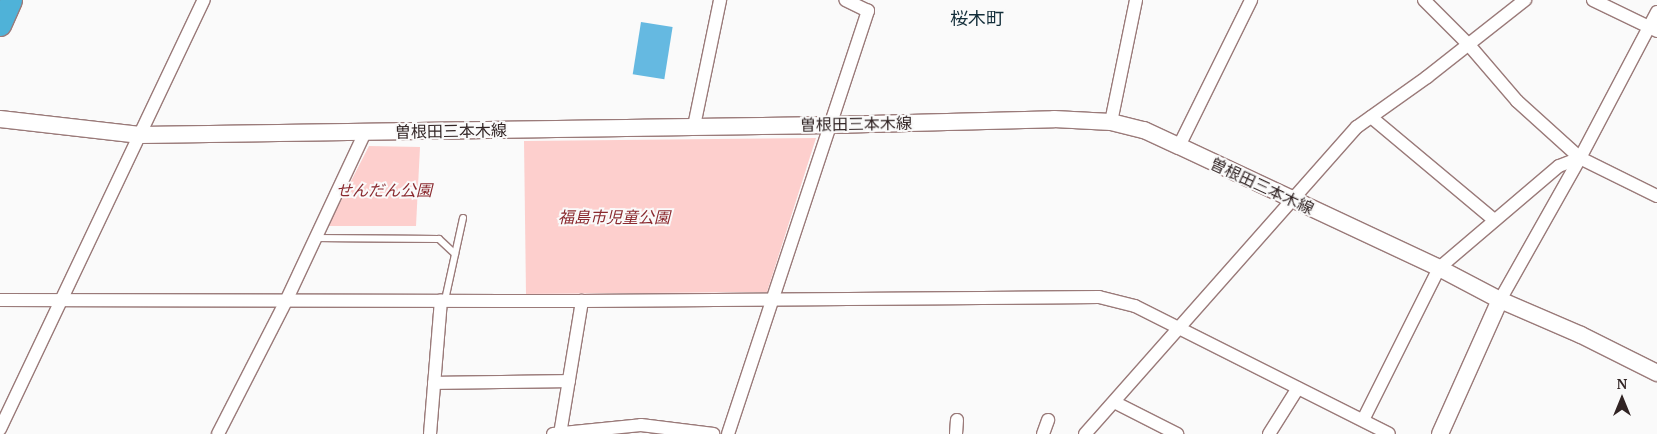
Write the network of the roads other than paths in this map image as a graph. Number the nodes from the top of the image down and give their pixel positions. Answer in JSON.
{"nodes":[{"id":1,"x":11,"y":0,"type":"edge"},
{"id":2,"x":204,"y":0,"type":"edge"},
{"id":3,"x":720,"y":0,"type":"edge"},
{"id":4,"x":845,"y":0,"type":"edge"},
{"id":5,"x":1136,"y":0,"type":"edge"},
{"id":6,"x":1251,"y":0,"type":"edge"},
{"id":7,"x":1424,"y":0,"type":"edge"},
{"id":8,"x":1525,"y":0,"type":"edge"},
{"id":9,"x":1593,"y":0,"type":"edge"},
{"id":10,"x":1657,"y":12,"type":"edge"},
{"id":11,"x":0,"y":25,"type":"edge"},
{"id":12,"x":1653,"y":29,"type":"edge"},
{"id":13,"x":1469,"y":45,"type":"junction"},
{"id":14,"x":1372,"y":117,"type":"junction"},
{"id":15,"x":0,"y":119,"type":"edge"},
{"id":16,"x":1111,"y":122,"type":"junction"},
{"id":17,"x":831,"y":125,"type":"junction"},
{"id":18,"x":694,"y":126,"type":"junction"},
{"id":19,"x":365,"y":132,"type":"junction"},
{"id":20,"x":140,"y":135,"type":"junction"},
{"id":21,"x":1179,"y":146,"type":"junction"},
{"id":22,"x":1580,"y":158,"type":"junction"},
{"id":23,"x":1657,"y":196,"type":"edge"},
{"id":24,"x":1292,"y":200,"type":"junction"},
{"id":25,"x":463,"y":218,"type":"dead end"},
{"id":26,"x":1494,"y":220,"type":"junction"},
{"id":27,"x":314,"y":238,"type":"junction"},
{"id":28,"x":455,"y":254,"type":"junction"},
{"id":29,"x":1439,"y":268,"type":"junction"},
{"id":30,"x":775,"y":298,"type":"junction"},
{"id":31,"x":0,"y":300,"type":"edge"},
{"id":32,"x":443,"y":300,"type":"junction"},
{"id":33,"x":1500,"y":300,"type":"junction"},
{"id":34,"x":61,"y":301,"type":"junction"},
{"id":35,"x":286,"y":301,"type":"junction"},
{"id":36,"x":582,"y":301,"type":"junction"},
{"id":37,"x":1179,"y":329,"type":"junction"},
{"id":38,"x":1657,"y":373,"type":"edge"},
{"id":39,"x":569,"y":381,"type":"junction"},
{"id":40,"x":434,"y":383,"type":"junction"},
{"id":41,"x":1298,"y":388,"type":"junction"},
{"id":42,"x":1114,"y":402,"type":"junction"},
{"id":43,"x":957,"y":420,"type":"dead end"},
{"id":44,"x":1048,"y":420,"type":"dead end"},
{"id":45,"x":1363,"y":420,"type":"junction"},
{"id":46,"x":0,"y":429,"type":"edge"},
{"id":47,"x":558,"y":433,"type":"edge"},
{"id":48,"x":218,"y":434,"type":"edge"},
{"id":49,"x":430,"y":434,"type":"edge"},
{"id":50,"x":713,"y":434,"type":"edge"},
{"id":51,"x":728,"y":434,"type":"edge"},
{"id":52,"x":956,"y":434,"type":"edge"},
{"id":53,"x":1043,"y":434,"type":"edge"},
{"id":54,"x":1085,"y":434,"type":"edge"},
{"id":55,"x":1177,"y":434,"type":"edge"},
{"id":56,"x":1269,"y":434,"type":"edge"},
{"id":57,"x":1389,"y":434,"type":"edge"},
{"id":58,"x":1440,"y":434,"type":"edge"}],
"edges":[{"from":1,"to":11,"type":"highway"},
{"from":2,"to":20,"type":"street"},
{"from":3,"to":18,"type":"street"},
{"from":4,"to":17,"type":"street"},
{"from":5,"to":16,"type":"street"},
{"from":6,"to":21,"type":"street"},
{"from":7,"to":13,"type":"street"},
{"from":8,"to":13,"type":"street"},
{"from":9,"to":12,"type":"street"},
{"from":10,"to":12,"type":"street"},
{"from":12,"to":22,"type":"street"},
{"from":13,"to":14,"type":"street"},
{"from":13,"to":22,"type":"street"},
{"from":14,"to":24,"type":"street"},
{"from":14,"to":26,"type":"street"},
{"from":15,"to":20,"type":"street","name":"曽根田三本木線"},
{"from":16,"to":17,"type":"street","name":"曽根田三本木線"},
{"from":16,"to":21,"type":"street","name":"曽根田三本木線"},
{"from":17,"to":18,"type":"street","name":"曽根田三本木線"},
{"from":17,"to":30,"type":"street"},
{"from":18,"to":19,"type":"street","name":"曽根田三本木線"},
{"from":19,"to":20,"type":"street","name":"曽根田三本木線"},
{"from":19,"to":27,"type":"street"},
{"from":20,"to":34,"type":"street"},
{"from":21,"to":24,"type":"street","name":"曽根田三本木線"},
{"from":22,"to":23,"type":"street"},
{"from":22,"to":26,"type":"street"},
{"from":22,"to":33,"type":"street"},
{"from":24,"to":29,"type":"street","name":"曽根田三本木線"},
{"from":24,"to":37,"type":"street"},
{"from":25,"to":28,"type":"lane"},
{"from":26,"to":29,"type":"street"},
{"from":27,"to":28,"type":"lane"},
{"from":27,"to":35,"type":"street"},
{"from":28,"to":32,"type":"lane"},
{"from":29,"to":33,"type":"street","name":"曽根田三本木線"},
{"from":29,"to":45,"type":"street"},
{"from":30,"to":36,"type":"street"},
{"from":30,"to":37,"type":"street"},
{"from":30,"to":51,"type":"street"},
{"from":31,"to":34,"type":"street"},
{"from":32,"to":35,"type":"street"},
{"from":32,"to":36,"type":"street"},
{"from":32,"to":40,"type":"street"},
{"from":33,"to":38,"type":"street","name":"曽根田三本木線"},
{"from":33,"to":58,"type":"street"},
{"from":34,"to":35,"type":"street"},
{"from":34,"to":46,"type":"street"},
{"from":35,"to":48,"type":"street"},
{"from":36,"to":39,"type":"street"},
{"from":37,"to":41,"type":"street"},
{"from":37,"to":42,"type":"street"},
{"from":39,"to":40,"type":"street"},
{"from":39,"to":47,"type":"street"},
{"from":40,"to":49,"type":"street"},
{"from":41,"to":45,"type":"street"},
{"from":41,"to":56,"type":"street"},
{"from":42,"to":54,"type":"street"},
{"from":42,"to":55,"type":"street"},
{"from":43,"to":52,"type":"street"},
{"from":44,"to":53,"type":"street"},
{"from":45,"to":57,"type":"street"},
{"from":47,"to":50,"type":"street"}]}
